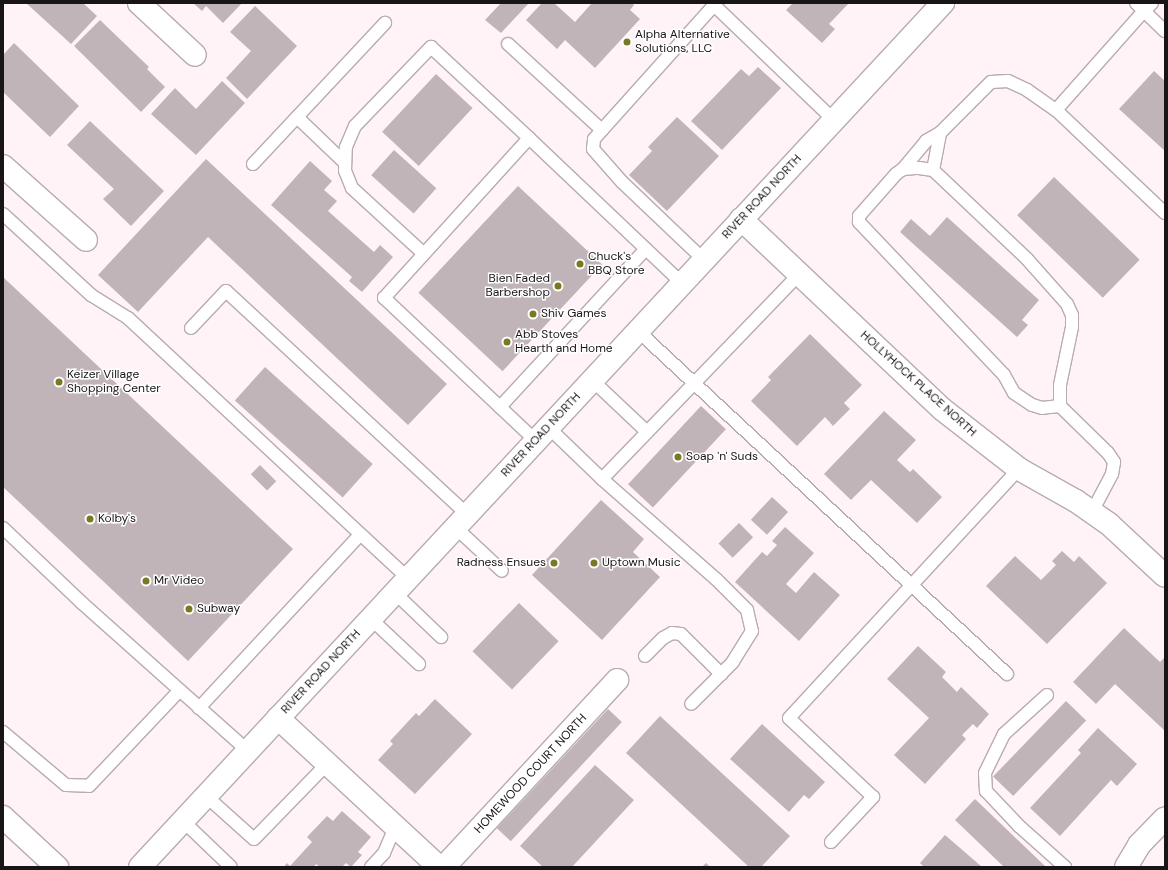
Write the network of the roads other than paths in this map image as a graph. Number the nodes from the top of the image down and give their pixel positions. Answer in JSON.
{"nodes":[{"id":1,"x":139,"y":3,"type":"edge"},
{"id":2,"x":943,"y":3,"type":"edge"},
{"id":3,"x":713,"y":4,"type":"edge"},
{"id":4,"x":1144,"y":6,"type":"edge"},
{"id":5,"x":386,"y":23,"type":"dead end"},
{"id":6,"x":1165,"y":31,"type":"edge"},
{"id":7,"x":508,"y":44,"type":"dead end"},
{"id":8,"x":195,"y":55,"type":"dead end"},
{"id":9,"x":1056,"y":110,"type":"junction"},
{"id":10,"x":297,"y":117,"type":"junction"},
{"id":11,"x":834,"y":120,"type":"junction"},
{"id":12,"x":602,"y":130,"type":"junction"},
{"id":13,"x":940,"y":133,"type":"junction"},
{"id":14,"x":529,"y":138,"type":"junction"},
{"id":15,"x":345,"y":163,"type":"junction"},
{"id":16,"x":252,"y":164,"type":"dead end"},
{"id":17,"x":3,"y":166,"type":"edge"},
{"id":18,"x":902,"y":170,"type":"junction"},
{"id":19,"x":933,"y":170,"type":"junction"},
{"id":20,"x":1165,"y":213,"type":"edge"},
{"id":21,"x":3,"y":214,"type":"edge"},
{"id":22,"x":742,"y":220,"type":"junction"},
{"id":23,"x":86,"y":240,"type":"dead end"},
{"id":24,"x":646,"y":249,"type":"junction"},
{"id":25,"x":424,"y":254,"type":"junction"},
{"id":26,"x":704,"y":260,"type":"junction"},
{"id":27,"x":799,"y":274,"type":"junction"},
{"id":28,"x":682,"y":283,"type":"junction"},
{"id":29,"x":190,"y":328,"type":"dead end"},
{"id":30,"x":638,"y":331,"type":"junction"},
{"id":31,"x":592,"y":380,"type":"junction"},
{"id":32,"x":694,"y":383,"type":"junction"},
{"id":33,"x":1060,"y":406,"type":"junction"},
{"id":34,"x":500,"y":407,"type":"junction"},
{"id":35,"x":647,"y":432,"type":"junction"},
{"id":36,"x":542,"y":434,"type":"junction"},
{"id":37,"x":1020,"y":469,"type":"junction"},
{"id":38,"x":602,"y":479,"type":"junction"},
{"id":39,"x":1092,"y":512,"type":"junction"},
{"id":40,"x":461,"y":521,"type":"junction"},
{"id":41,"x":3,"y":528,"type":"edge"},
{"id":42,"x":360,"y":535,"type":"junction"},
{"id":43,"x":502,"y":571,"type":"dead end"},
{"id":44,"x":1165,"y":576,"type":"edge"},
{"id":45,"x":912,"y":585,"type":"junction"},
{"id":46,"x":402,"y":586,"type":"junction"},
{"id":47,"x":370,"y":619,"type":"junction"},
{"id":48,"x":441,"y":637,"type":"dead end"},
{"id":49,"x":644,"y":656,"type":"dead end"},
{"id":50,"x":419,"y":664,"type":"dead end"},
{"id":51,"x":721,"y":674,"type":"junction"},
{"id":52,"x":1007,"y":674,"type":"dead end"},
{"id":53,"x":617,"y":680,"type":"dead end"},
{"id":54,"x":179,"y":691,"type":"junction"},
{"id":55,"x":1047,"y":695,"type":"dead end"},
{"id":56,"x":691,"y":704,"type":"dead end"},
{"id":57,"x":199,"y":708,"type":"junction"},
{"id":58,"x":278,"y":718,"type":"junction"},
{"id":59,"x":3,"y":732,"type":"edge"},
{"id":60,"x":248,"y":750,"type":"junction"},
{"id":61,"x":327,"y":764,"type":"junction"},
{"id":62,"x":206,"y":796,"type":"junction"},
{"id":63,"x":3,"y":816,"type":"edge"},
{"id":64,"x":1165,"y":818,"type":"edge"},
{"id":65,"x":182,"y":822,"type":"junction"},
{"id":66,"x":395,"y":827,"type":"junction"},
{"id":67,"x":831,"y":842,"type":"dead end"},
{"id":68,"x":216,"y":854,"type":"junction"},
{"id":69,"x":57,"y":867,"type":"edge"},
{"id":70,"x":140,"y":867,"type":"edge"},
{"id":71,"x":219,"y":867,"type":"edge"},
{"id":72,"x":231,"y":867,"type":"edge"},
{"id":73,"x":370,"y":867,"type":"edge"},
{"id":74,"x":439,"y":867,"type":"edge"},
{"id":75,"x":444,"y":867,"type":"edge"},
{"id":76,"x":1065,"y":867,"type":"edge"},
{"id":77,"x":1126,"y":867,"type":"edge"}],
"edges":[{"from":1,"to":8,"type":"street"},
{"from":2,"to":11,"type":"street","name":"RIVER ROAD NORTH"},
{"from":3,"to":11,"type":"lane"},
{"from":3,"to":12,"type":"lane"},
{"from":4,"to":6,"type":"lane"},
{"from":4,"to":9,"type":"lane"},
{"from":5,"to":10,"type":"lane"},
{"from":7,"to":12,"type":"lane"},
{"from":9,"to":13,"type":"lane"},
{"from":9,"to":20,"type":"lane"},
{"from":10,"to":15,"type":"lane"},
{"from":10,"to":16,"type":"lane"},
{"from":11,"to":22,"type":"street","name":"RIVER ROAD NORTH"},
{"from":12,"to":26,"type":"lane"},
{"from":13,"to":18,"type":"lane"},
{"from":13,"to":19,"type":"lane"},
{"from":14,"to":15,"type":"lane"},
{"from":14,"to":24,"type":"lane"},
{"from":14,"to":25,"type":"lane"},
{"from":15,"to":25,"type":"lane"},
{"from":17,"to":23,"type":"street"},
{"from":18,"to":19,"type":"lane"},
{"from":18,"to":33,"type":"lane"},
{"from":19,"to":33,"type":"lane"},
{"from":21,"to":42,"type":"lane"},
{"from":22,"to":26,"type":"street","name":"RIVER ROAD NORTH"},
{"from":22,"to":27,"type":"street","name":"HOLLYHOCK PLACE NORTH"},
{"from":24,"to":28,"type":"lane"},
{"from":24,"to":34,"type":"lane"},
{"from":25,"to":34,"type":"lane"},
{"from":26,"to":28,"type":"street","name":"RIVER ROAD NORTH"},
{"from":27,"to":32,"type":"lane"},
{"from":27,"to":37,"type":"street","name":"HOLLYHOCK PLACE NORTH"},
{"from":28,"to":30,"type":"street","name":"RIVER ROAD NORTH"},
{"from":29,"to":40,"type":"lane"},
{"from":30,"to":31,"type":"street","name":"RIVER ROAD NORTH"},
{"from":30,"to":32,"type":"lane"},
{"from":31,"to":35,"type":"lane"},
{"from":31,"to":36,"type":"street","name":"RIVER ROAD NORTH"},
{"from":32,"to":35,"type":"lane"},
{"from":32,"to":45,"type":"lane"},
{"from":33,"to":39,"type":"lane"},
{"from":34,"to":36,"type":"lane"},
{"from":35,"to":38,"type":"lane"},
{"from":36,"to":38,"type":"lane"},
{"from":36,"to":40,"type":"street","name":"RIVER ROAD NORTH"},
{"from":37,"to":39,"type":"street","name":"HOLLYHOCK PLACE NORTH"},
{"from":37,"to":45,"type":"lane"},
{"from":38,"to":51,"type":"lane"},
{"from":39,"to":44,"type":"street","name":"HOLLYHOCK PLACE NORTH"},
{"from":40,"to":43,"type":"lane"},
{"from":40,"to":46,"type":"street","name":"RIVER ROAD NORTH"},
{"from":41,"to":54,"type":"lane"},
{"from":42,"to":46,"type":"lane"},
{"from":42,"to":57,"type":"lane"},
{"from":45,"to":52,"type":"lane"},
{"from":45,"to":67,"type":"lane"},
{"from":46,"to":47,"type":"street","name":"RIVER ROAD NORTH"},
{"from":46,"to":48,"type":"lane"},
{"from":47,"to":50,"type":"lane"},
{"from":47,"to":58,"type":"street","name":"RIVER ROAD NORTH"},
{"from":49,"to":51,"type":"lane"},
{"from":51,"to":56,"type":"lane"},
{"from":53,"to":75,"type":"street","name":"HOMEWOOD COURT NORTH"},
{"from":54,"to":57,"type":"lane"},
{"from":54,"to":59,"type":"lane"},
{"from":55,"to":76,"type":"lane"},
{"from":57,"to":60,"type":"lane"},
{"from":58,"to":60,"type":"street","name":"RIVER ROAD NORTH"},
{"from":58,"to":61,"type":"street"},
{"from":60,"to":62,"type":"street","name":"RIVER ROAD NORTH"},
{"from":61,"to":62,"type":"lane"},
{"from":61,"to":66,"type":"street"},
{"from":62,"to":65,"type":"street","name":"RIVER ROAD NORTH"},
{"from":63,"to":69,"type":"street"},
{"from":64,"to":77,"type":"street"},
{"from":65,"to":68,"type":"lane"},
{"from":65,"to":70,"type":"street","name":"RIVER ROAD NORTH"},
{"from":66,"to":73,"type":"lane"},
{"from":66,"to":74,"type":"street"},
{"from":68,"to":71,"type":"lane"},
{"from":68,"to":72,"type":"lane"}]}
